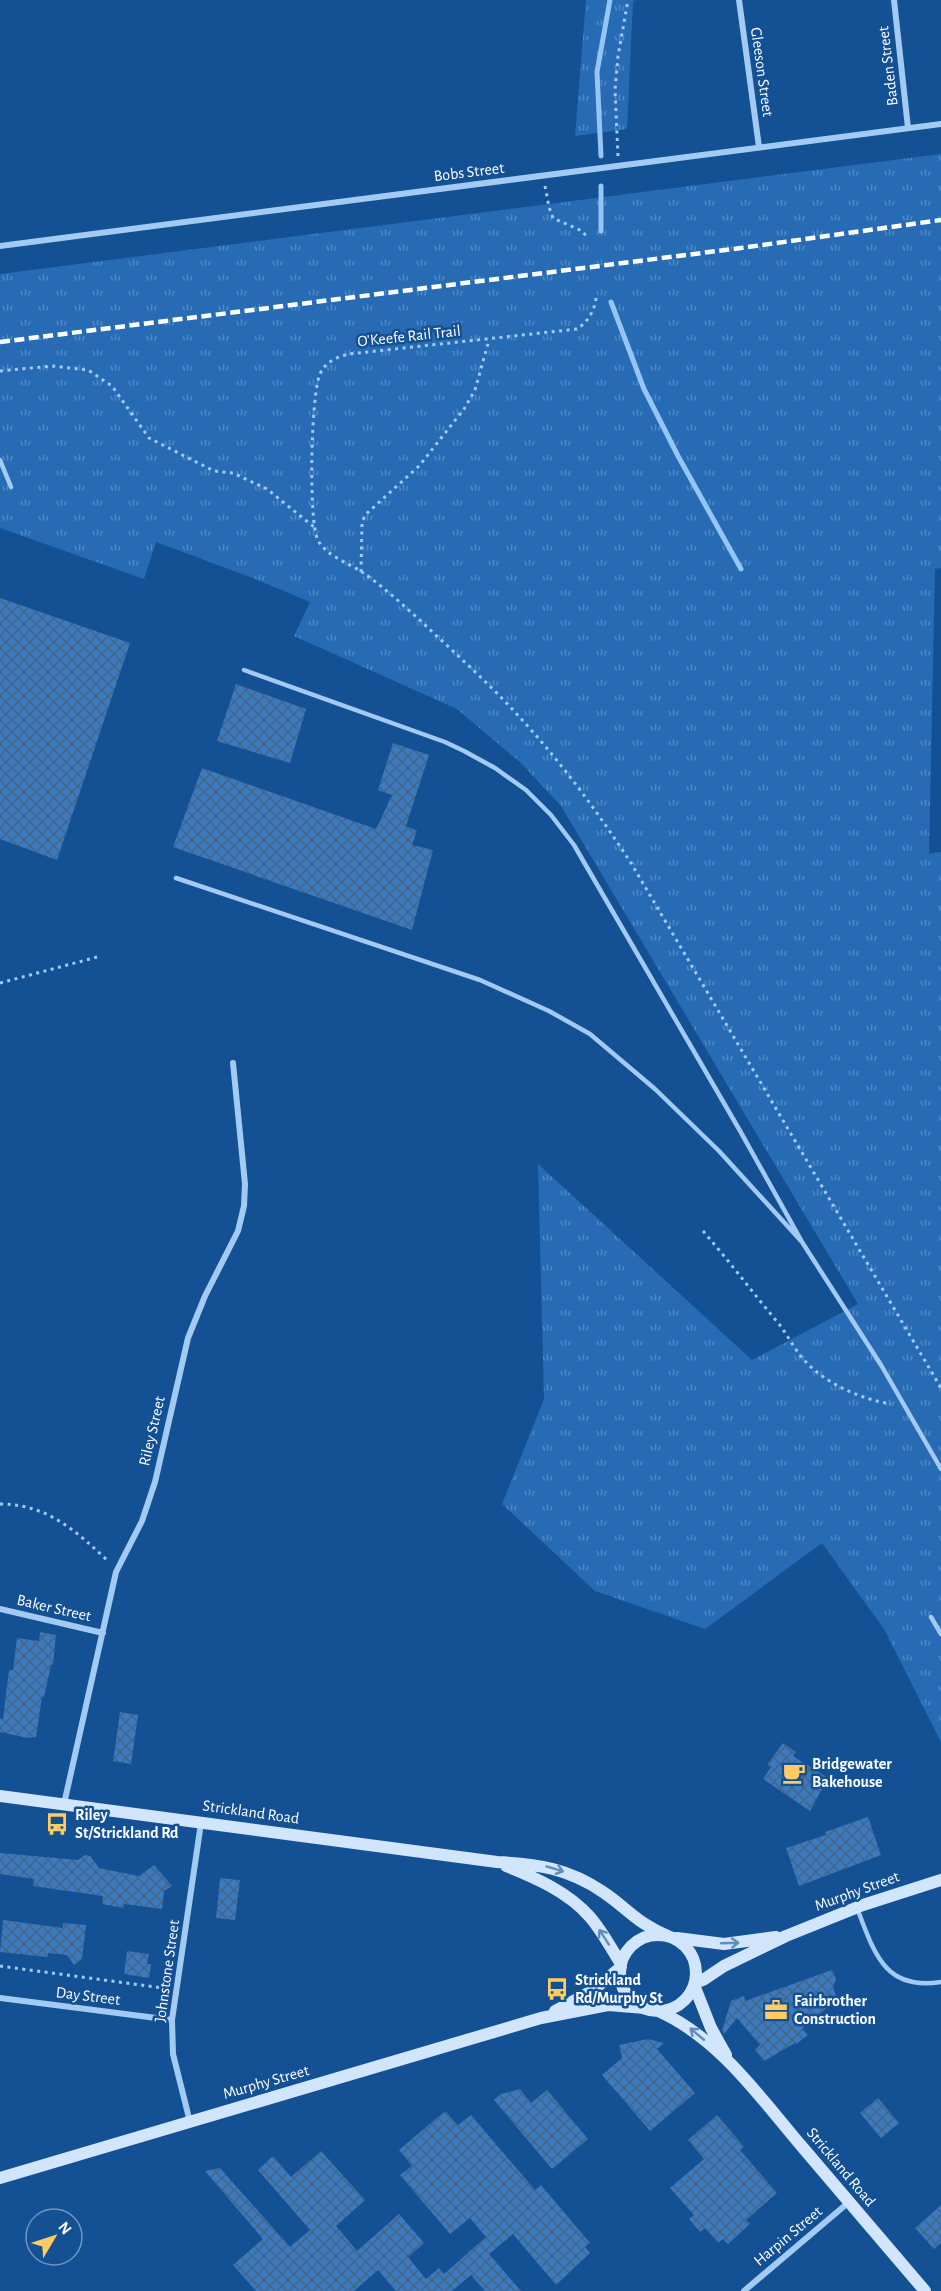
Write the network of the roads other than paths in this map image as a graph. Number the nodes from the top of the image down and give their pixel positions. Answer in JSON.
{"nodes":[{"id":1,"x":739,"y":0,"type":"edge"},
{"id":2,"x":894,"y":0,"type":"edge"},
{"id":3,"x":941,"y":124,"type":"edge"},
{"id":4,"x":908,"y":128,"type":"junction"},
{"id":5,"x":759,"y":147,"type":"junction"},
{"id":6,"x":0,"y":246,"type":"edge"},
{"id":7,"x":0,"y":460,"type":"edge"},
{"id":8,"x":11,"y":487,"type":"dead end"},
{"id":9,"x":244,"y":670,"type":"dead end"},
{"id":10,"x":176,"y":878,"type":"dead end"},
{"id":11,"x":232,"y":1063,"type":"dead end"},
{"id":12,"x":802,"y":1242,"type":"junction"},
{"id":13,"x":941,"y":1469,"type":"edge"},
{"id":14,"x":0,"y":1609,"type":"edge"},
{"id":15,"x":931,"y":1617,"type":"dead end"},
{"id":16,"x":103,"y":1633,"type":"junction"},
{"id":17,"x":941,"y":1634,"type":"edge"},
{"id":18,"x":0,"y":1796,"type":"edge"},
{"id":19,"x":64,"y":1804,"type":"junction"},
{"id":20,"x":201,"y":1822,"type":"junction"},
{"id":21,"x":497,"y":1863,"type":"junction"},
{"id":22,"x":941,"y":1880,"type":"edge"},
{"id":23,"x":857,"y":1908,"type":"junction"},
{"id":24,"x":786,"y":1936,"type":"junction"},
{"id":25,"x":671,"y":1937,"type":"junction"},
{"id":26,"x":621,"y":1965,"type":"junction"},
{"id":27,"x":941,"y":1982,"type":"edge"},
{"id":28,"x":695,"y":1984,"type":"junction"},
{"id":29,"x":0,"y":1998,"type":"edge"},
{"id":30,"x":650,"y":2009,"type":"junction"},
{"id":31,"x":541,"y":2018,"type":"junction"},
{"id":32,"x":172,"y":2020,"type":"junction"},
{"id":33,"x":732,"y":2065,"type":"junction"},
{"id":34,"x":190,"y":2122,"type":"junction"},
{"id":35,"x":0,"y":2178,"type":"edge"},
{"id":36,"x":849,"y":2202,"type":"junction"},
{"id":37,"x":744,"y":2291,"type":"edge"},
{"id":38,"x":925,"y":2291,"type":"edge"}],
"edges":[{"from":1,"to":5,"type":"street","name":"Gleeson Street"},
{"from":2,"to":4,"type":"street","name":"Baden Street"},
{"from":3,"to":4,"type":"street","name":"Bobs Street"},
{"from":4,"to":5,"type":"street","name":"Bobs Street"},
{"from":5,"to":6,"type":"street","name":"Bobs Street"},
{"from":7,"to":8,"type":"lane"},
{"from":9,"to":12,"type":"lane"},
{"from":10,"to":12,"type":"lane"},
{"from":11,"to":16,"type":"street","name":"Riley Street"},
{"from":12,"to":13,"type":"lane"},
{"from":14,"to":16,"type":"street","name":"Baker Street"},
{"from":15,"to":17,"type":"lane"},
{"from":16,"to":19,"type":"street","name":"Riley Street"},
{"from":18,"to":19,"type":"street","name":"Strickland Road"},
{"from":19,"to":20,"type":"street","name":"Strickland Road"},
{"from":20,"to":21,"type":"street","name":"Strickland Road"},
{"from":20,"to":32,"type":"street","name":"Johnstone Street"},
{"from":21,"to":25,"type":"street","name":"Strickland Road","one_way":true},
{"from":26,"to":21,"type":"street","name":"Strickland Road","one_way":true},
{"from":22,"to":23,"type":"street","name":"Murphy Street"},
{"from":23,"to":24,"type":"street","name":"Murphy Street"},
{"from":23,"to":27,"type":"lane"},
{"from":25,"to":24,"type":"street","name":"Murphy Street","one_way":true},
{"from":24,"to":28,"type":"street","name":"Murphy Street"},
{"from":25,"to":26,"type":"street"},
{"from":25,"to":28,"type":"street"},
{"from":26,"to":30,"type":"street"},
{"from":26,"to":31,"type":"street","name":"Murphy Street"},
{"from":28,"to":30,"type":"street"},
{"from":28,"to":33,"type":"street","name":"Strickland Road"},
{"from":29,"to":32,"type":"street","name":"Day Street"},
{"from":30,"to":31,"type":"street","name":"Murphy Street"},
{"from":33,"to":30,"type":"street","name":"Strickland Road","one_way":true},
{"from":31,"to":34,"type":"street","name":"Murphy Street"},
{"from":32,"to":34,"type":"street","name":"Johnstone Street"},
{"from":33,"to":36,"type":"street","name":"Strickland Road"},
{"from":34,"to":35,"type":"street","name":"Murphy Street"},
{"from":36,"to":37,"type":"street","name":"Harpin Street"},
{"from":36,"to":38,"type":"street","name":"Strickland Road"}]}
